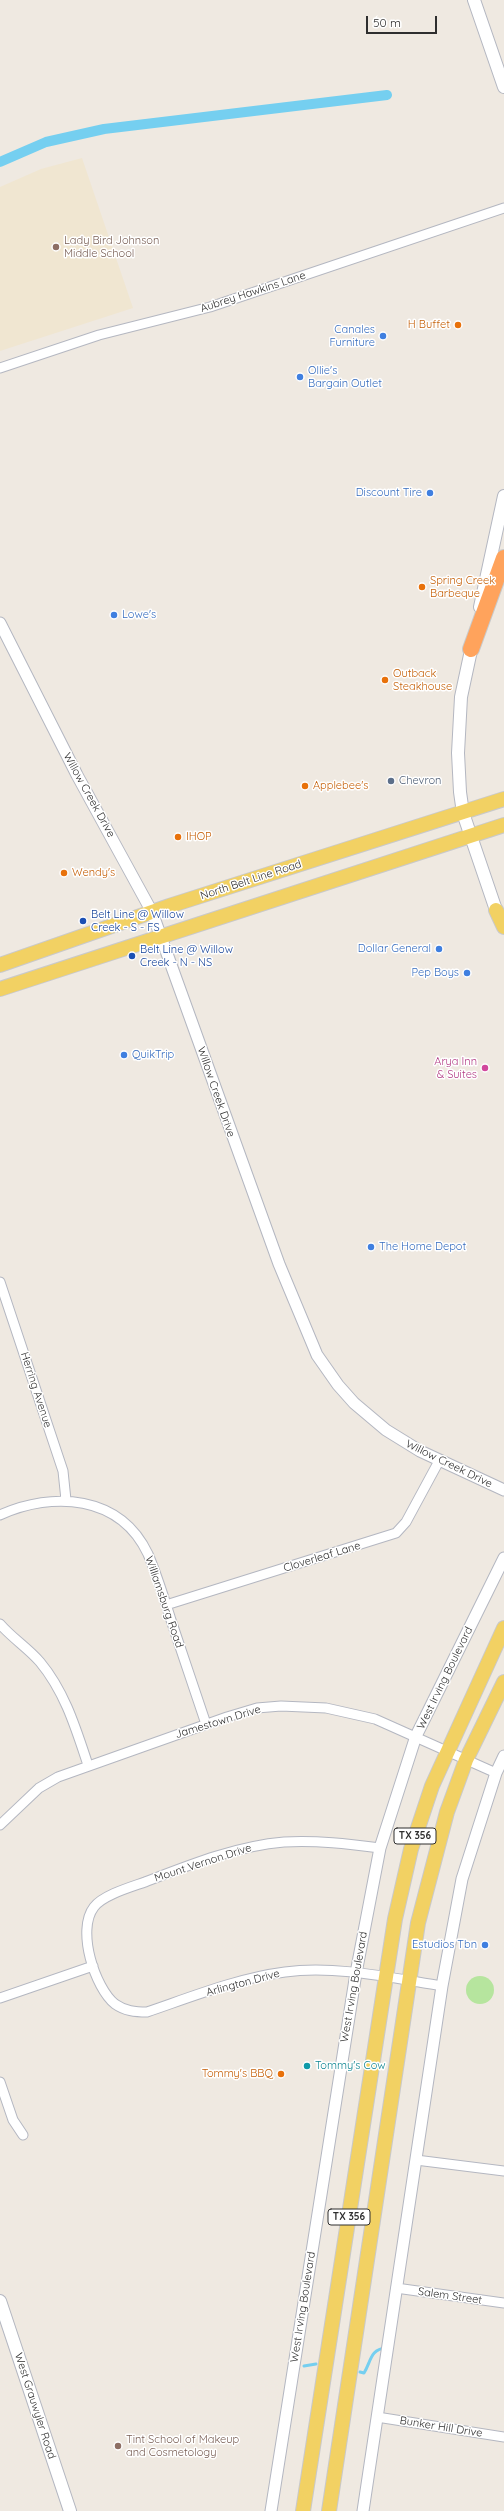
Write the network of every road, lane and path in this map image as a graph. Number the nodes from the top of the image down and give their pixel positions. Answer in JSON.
{"nodes":[{"id":1,"x":474,"y":0,"type":"edge"},
{"id":2,"x":504,"y":87,"type":"edge"},
{"id":3,"x":504,"y":208,"type":"edge"},
{"id":4,"x":0,"y":368,"type":"edge"},
{"id":5,"x":504,"y":496,"type":"edge"},
{"id":6,"x":504,"y":558,"type":"edge"},
{"id":7,"x":0,"y":624,"type":"edge"},
{"id":8,"x":471,"y":649,"type":"junction"},
{"id":9,"x":504,"y":799,"type":"edge"},
{"id":10,"x":462,"y":813,"type":"junction"},
{"id":11,"x":504,"y":825,"type":"edge"},
{"id":12,"x":471,"y":836,"type":"junction"},
{"id":13,"x":496,"y":910,"type":"junction"},
{"id":14,"x":152,"y":912,"type":"junction"},
{"id":15,"x":504,"y":927,"type":"edge"},
{"id":16,"x":162,"y":935,"type":"junction"},
{"id":17,"x":504,"y":935,"type":"edge"},
{"id":18,"x":0,"y":965,"type":"edge"},
{"id":19,"x":0,"y":989,"type":"edge"},
{"id":20,"x":0,"y":1282,"type":"edge"},
{"id":21,"x":439,"y":1461,"type":"junction"},
{"id":22,"x":504,"y":1490,"type":"edge"},
{"id":23,"x":66,"y":1500,"type":"junction"},
{"id":24,"x":0,"y":1515,"type":"edge"},
{"id":25,"x":504,"y":1558,"type":"edge"},
{"id":26,"x":166,"y":1605,"type":"junction"},
{"id":27,"x":0,"y":1624,"type":"edge"},
{"id":28,"x":504,"y":1628,"type":"edge"},
{"id":29,"x":504,"y":1682,"type":"edge"},
{"id":30,"x":206,"y":1724,"type":"junction"},
{"id":31,"x":416,"y":1736,"type":"junction"},
{"id":32,"x":446,"y":1752,"type":"junction"},
{"id":33,"x":504,"y":1756,"type":"edge"},
{"id":34,"x":466,"y":1760,"type":"junction"},
{"id":35,"x":88,"y":1765,"type":"junction"},
{"id":36,"x":496,"y":1774,"type":"junction"},
{"id":37,"x":2,"y":1819,"type":"edge"},
{"id":38,"x":380,"y":1848,"type":"junction"},
{"id":39,"x":94,"y":1966,"type":"junction"},
{"id":40,"x":356,"y":1973,"type":"junction"},
{"id":41,"x":386,"y":1978,"type":"junction"},
{"id":42,"x":408,"y":1980,"type":"junction"},
{"id":43,"x":442,"y":1986,"type":"junction"},
{"id":44,"x":0,"y":1998,"type":"edge"},
{"id":45,"x":0,"y":2082,"type":"edge"},
{"id":46,"x":23,"y":2135,"type":"dead end"},
{"id":47,"x":416,"y":2160,"type":"junction"},
{"id":48,"x":504,"y":2171,"type":"edge"},
{"id":49,"x":396,"y":2288,"type":"junction"},
{"id":50,"x":0,"y":2301,"type":"edge"},
{"id":51,"x":504,"y":2303,"type":"edge"},
{"id":52,"x":377,"y":2417,"type":"junction"},
{"id":53,"x":504,"y":2437,"type":"edge"},
{"id":54,"x":70,"y":2511,"type":"edge"},
{"id":55,"x":271,"y":2511,"type":"edge"},
{"id":56,"x":303,"y":2511,"type":"edge"},
{"id":57,"x":329,"y":2511,"type":"edge"},
{"id":58,"x":363,"y":2511,"type":"edge"}],
"edges":[{"from":1,"to":2,"type":"main road"},
{"from":3,"to":4,"type":"street","name":"Aubrey Hawkins Lane"},
{"from":5,"to":8,"type":"main road"},
{"from":6,"to":8,"type":"highway"},
{"from":7,"to":14,"type":"street","name":"Willow Creek Drive"},
{"from":8,"to":10,"type":"main road"},
{"from":9,"to":10,"type":"main road","name":"North Belt Line Road"},
{"from":10,"to":12,"type":"main road"},
{"from":10,"to":14,"type":"main road","name":"North Belt Line Road"},
{"from":11,"to":12,"type":"main road"},
{"from":12,"to":13,"type":"main road"},
{"from":12,"to":16,"type":"main road"},
{"from":13,"to":15,"type":"main road"},
{"from":13,"to":17,"type":"street"},
{"from":14,"to":16,"type":"street","name":"Willow Creek Drive"},
{"from":14,"to":18,"type":"main road","name":"North Belt Line Road"},
{"from":16,"to":19,"type":"main road"},
{"from":16,"to":21,"type":"street","name":"Willow Creek Drive"},
{"from":20,"to":23,"type":"street","name":"Herring Avenue"},
{"from":21,"to":22,"type":"street","name":"Willow Creek Drive"},
{"from":21,"to":26,"type":"street","name":"Cloverleaf Lane"},
{"from":23,"to":24,"type":"street","name":"Williamsburg Road"},
{"from":23,"to":26,"type":"street","name":"Williamsburg Road"},
{"from":25,"to":31,"type":"street","name":"West Irving Boulevard"},
{"from":26,"to":30,"type":"street","name":"Williamsburg Road"},
{"from":27,"to":35,"type":"street"},
{"from":28,"to":32,"type":"main road","number":"TX 356"},
{"from":29,"to":34,"type":"main road","number":"TX 356"},
{"from":30,"to":31,"type":"street","name":"Jamestown Drive"},
{"from":30,"to":35,"type":"street","name":"Jamestown Drive"},
{"from":31,"to":32,"type":"street","name":"Jamestown Drive"},
{"from":31,"to":38,"type":"street","name":"West Irving Boulevard"},
{"from":32,"to":34,"type":"street","name":"Jamestown Drive"},
{"from":32,"to":41,"type":"main road","number":"TX 356"},
{"from":33,"to":36,"type":"street"},
{"from":34,"to":36,"type":"street","name":"Jamestown Drive"},
{"from":34,"to":42,"type":"main road","number":"TX 356"},
{"from":35,"to":37,"type":"street","name":"Jamestown Drive"},
{"from":36,"to":43,"type":"street"},
{"from":38,"to":39,"type":"street","name":"Mount Vernon Drive"},
{"from":38,"to":40,"type":"street","name":"West Irving Boulevard"},
{"from":39,"to":40,"type":"street","name":"Arlington Drive"},
{"from":39,"to":44,"type":"street"},
{"from":40,"to":41,"type":"street","name":"Arlington Drive"},
{"from":40,"to":55,"type":"street","name":"West Irving Boulevard"},
{"from":41,"to":42,"type":"street","name":"Arlington Drive"},
{"from":41,"to":56,"type":"main road","number":"TX 356"},
{"from":42,"to":43,"type":"street","name":"Arlington Drive"},
{"from":42,"to":57,"type":"main road","number":"TX 356"},
{"from":43,"to":47,"type":"street"},
{"from":45,"to":46,"type":"street"},
{"from":47,"to":48,"type":"street"},
{"from":47,"to":49,"type":"street"},
{"from":49,"to":51,"type":"street","name":"Salem Street"},
{"from":49,"to":52,"type":"street"},
{"from":50,"to":54,"type":"main road","name":"West Grauwyler Road"},
{"from":52,"to":53,"type":"street","name":"Bunker Hill Drive"},
{"from":52,"to":58,"type":"street"}]}
